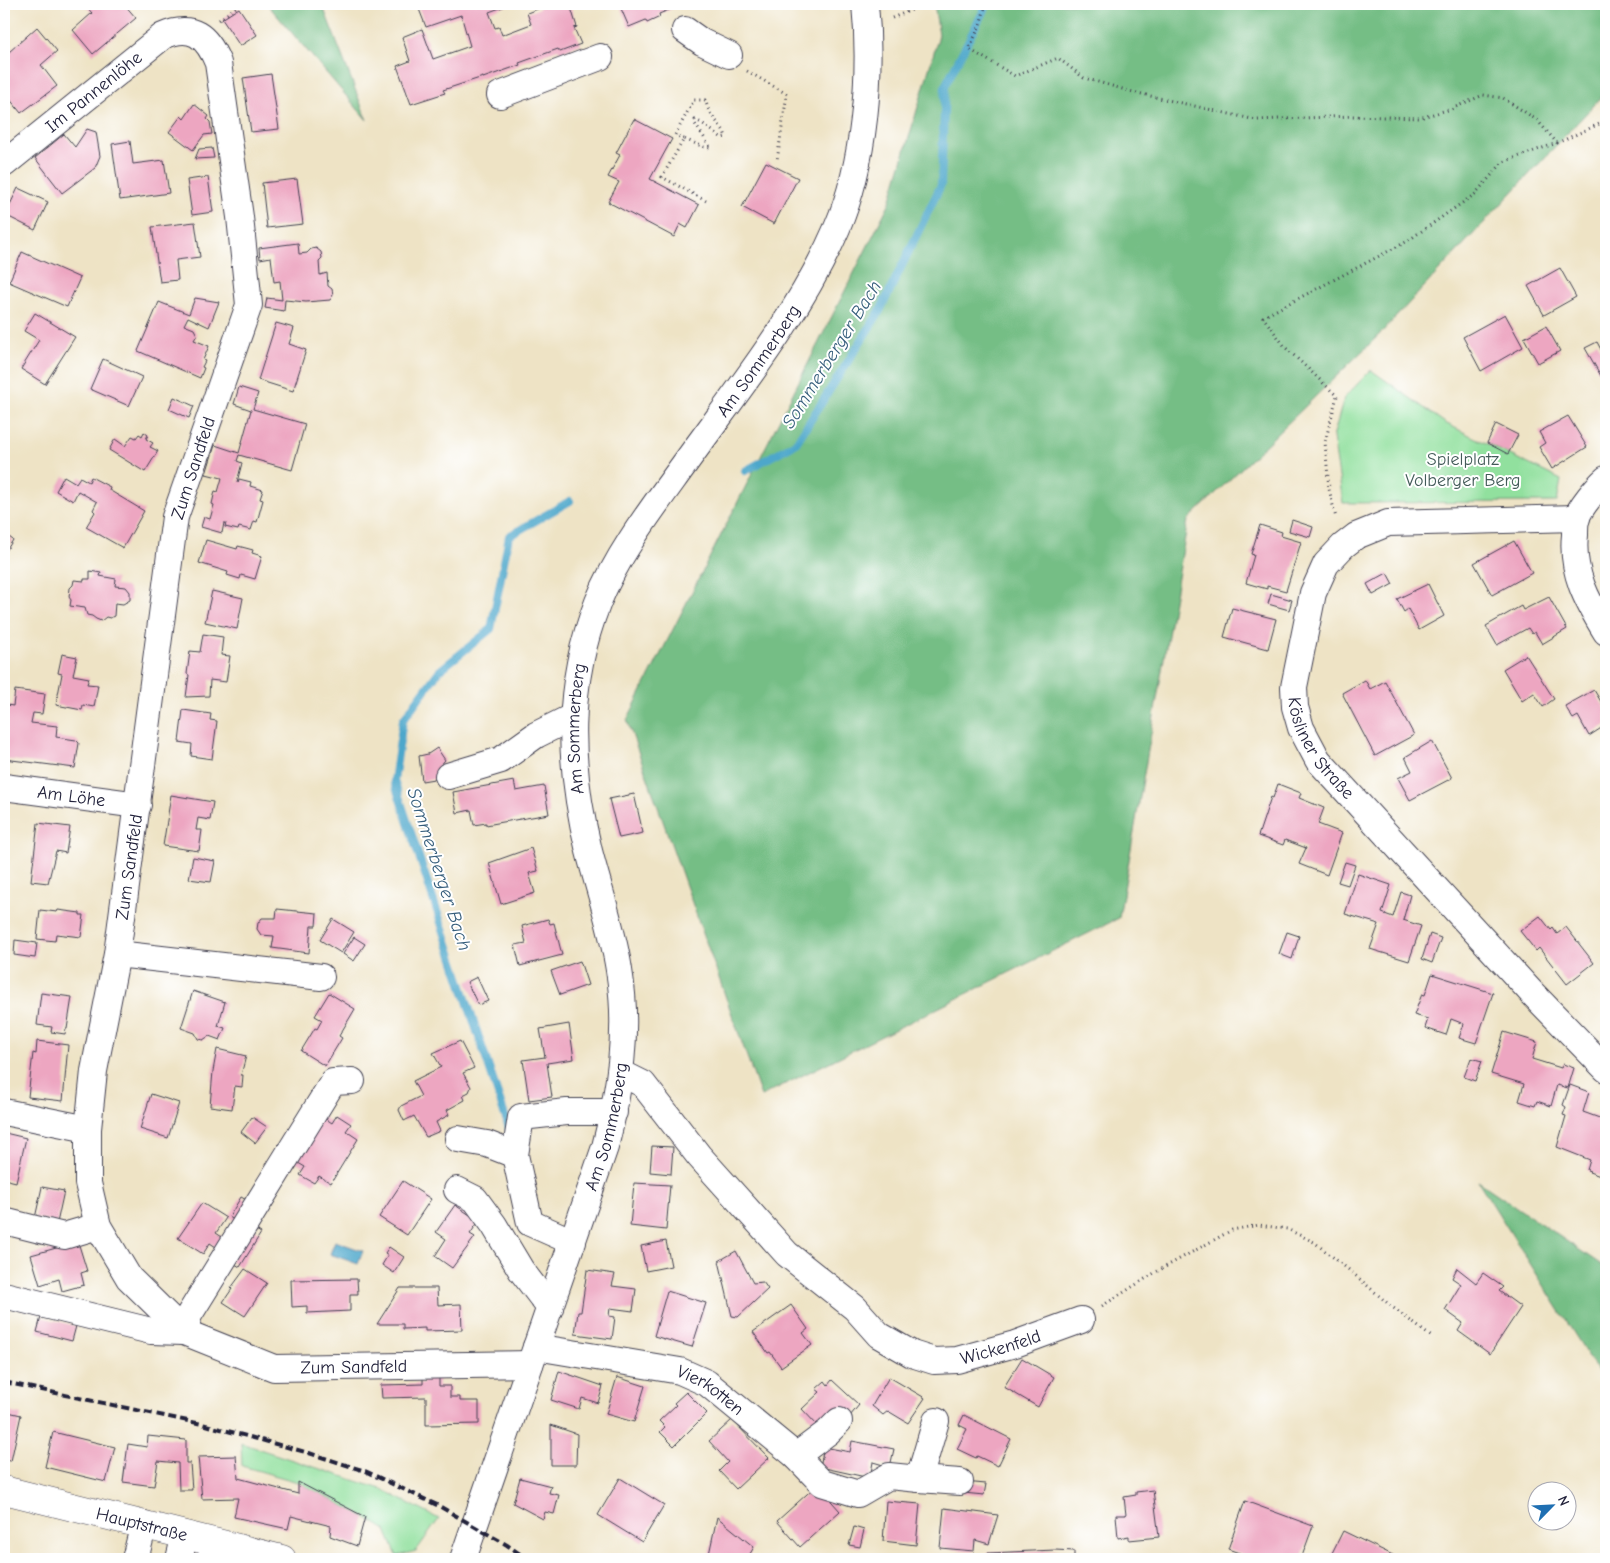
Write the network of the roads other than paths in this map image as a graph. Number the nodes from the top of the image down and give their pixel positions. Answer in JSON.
{"nodes":[{"id":1,"x":866,"y":15,"type":"edge"},
{"id":2,"x":684,"y":30,"type":"dead end"},
{"id":3,"x":187,"y":31,"type":"joint"},
{"id":4,"x":600,"y":57,"type":"dead end"},
{"id":5,"x":737,"y":62,"type":"road end"},
{"id":6,"x":500,"y":95,"type":"dead end"},
{"id":7,"x":4,"y":164,"type":"edge"},
{"id":8,"x":1606,"y":479,"type":"edge"},
{"id":9,"x":1576,"y":518,"type":"junction"},
{"id":10,"x":1606,"y":632,"type":"edge"},
{"id":11,"x":572,"y":717,"type":"junction"},
{"id":12,"x":448,"y":776,"type":"dead end"},
{"id":13,"x":4,"y":787,"type":"edge"},
{"id":14,"x":138,"y":805,"type":"junction"},
{"id":15,"x":117,"y":954,"type":"junction"},
{"id":16,"x":322,"y":977,"type":"dead end"},
{"id":17,"x":1606,"y":1069,"type":"edge"},
{"id":18,"x":621,"y":1073,"type":"junction"},
{"id":19,"x":352,"y":1081,"type":"dead end"},
{"id":20,"x":4,"y":1112,"type":"edge"},
{"id":21,"x":614,"y":1112,"type":"junction"},
{"id":22,"x":88,"y":1129,"type":"junction"},
{"id":23,"x":458,"y":1139,"type":"dead end"},
{"id":24,"x":515,"y":1155,"type":"junction"},
{"id":25,"x":457,"y":1190,"type":"dead end"},
{"id":26,"x":4,"y":1221,"type":"edge"},
{"id":27,"x":98,"y":1226,"type":"junction"},
{"id":28,"x":573,"y":1242,"type":"junction"},
{"id":29,"x":4,"y":1295,"type":"edge"},
{"id":30,"x":550,"y":1308,"type":"junction"},
{"id":31,"x":1081,"y":1320,"type":"road end"},
{"id":32,"x":184,"y":1332,"type":"junction"},
{"id":33,"x":533,"y":1356,"type":"junction"},
{"id":34,"x":839,"y":1421,"type":"dead end"},
{"id":35,"x":936,"y":1421,"type":"dead end"},
{"id":36,"x":796,"y":1456,"type":"junction"},
{"id":37,"x":919,"y":1479,"type":"junction"},
{"id":38,"x":960,"y":1482,"type":"dead end"},
{"id":39,"x":4,"y":1490,"type":"edge"},
{"id":40,"x":144,"y":1524,"type":"junction"},
{"id":41,"x":182,"y":1547,"type":"edge"},
{"id":42,"x":232,"y":1553,"type":"edge"},
{"id":43,"x":135,"y":1559,"type":"edge"},
{"id":44,"x":282,"y":1559,"type":"edge"},
{"id":45,"x":462,"y":1559,"type":"edge"}],
"edges":[{"from":1,"to":11,"type":"street","name":"Am Sommerberg"},
{"from":2,"to":5,"type":"street"},
{"from":3,"to":7,"type":"street","name":"Im Pannenlöhe"},
{"from":3,"to":14,"type":"street","name":"Zum Sandfeld"},
{"from":4,"to":6,"type":"street"},
{"from":8,"to":9,"type":"street"},
{"from":9,"to":10,"type":"street"},
{"from":9,"to":17,"type":"street","name":"Kösliner Straße"},
{"from":11,"to":12,"type":"street"},
{"from":11,"to":18,"type":"street","name":"Am Sommerberg"},
{"from":13,"to":14,"type":"street","name":"Am Löhe"},
{"from":14,"to":15,"type":"street","name":"Zum Sandfeld"},
{"from":15,"to":16,"type":"street"},
{"from":15,"to":22,"type":"street","name":"Zum Sandfeld"},
{"from":18,"to":21,"type":"street","name":"Am Sommerberg"},
{"from":18,"to":31,"type":"street","name":"Wickenfeld"},
{"from":19,"to":32,"type":"street"},
{"from":20,"to":22,"type":"street"},
{"from":21,"to":24,"type":"street"},
{"from":21,"to":28,"type":"street","name":"Am Sommerberg"},
{"from":22,"to":27,"type":"street","name":"Zum Sandfeld"},
{"from":23,"to":24,"type":"street"},
{"from":24,"to":28,"type":"street"},
{"from":25,"to":30,"type":"street"},
{"from":26,"to":27,"type":"street"},
{"from":27,"to":32,"type":"street","name":"Zum Sandfeld"},
{"from":28,"to":30,"type":"street","name":"Am Sommerberg"},
{"from":29,"to":32,"type":"street"},
{"from":30,"to":33,"type":"street","name":"Am Sommerberg"},
{"from":32,"to":33,"type":"street","name":"Zum Sandfeld"},
{"from":33,"to":36,"type":"street","name":"Vierkotten"},
{"from":33,"to":45,"type":"street","name":"Am Sommerberg"},
{"from":34,"to":36,"type":"street"},
{"from":35,"to":37,"type":"street"},
{"from":36,"to":37,"type":"street","name":"Vierkotten"},
{"from":37,"to":38,"type":"street"},
{"from":39,"to":40,"type":"main road","name":"Hauptstraße"},
{"from":40,"to":41,"type":"main road","name":"Hauptstraße"},
{"from":40,"to":43,"type":"street"},
{"from":41,"to":42,"type":"main road","name":"Hauptstraße"},
{"from":42,"to":44,"type":"main road","name":"Hauptstraße"}]}
